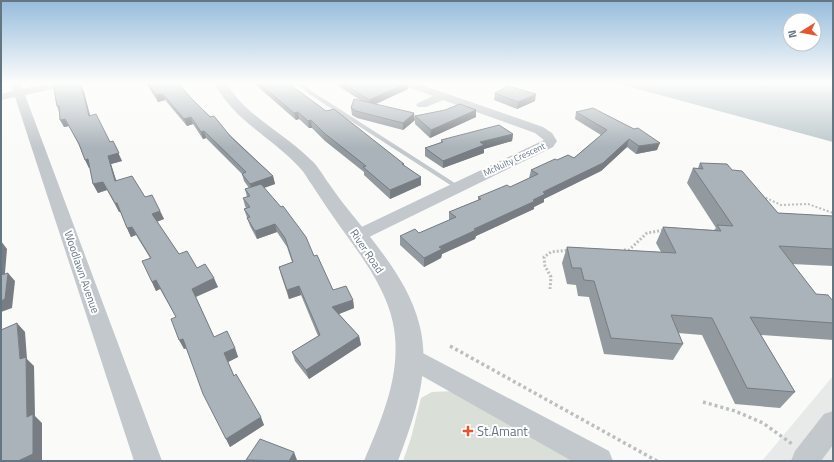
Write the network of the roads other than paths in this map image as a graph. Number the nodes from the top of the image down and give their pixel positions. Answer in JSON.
{"nodes":[{"id":1,"x":23,"y":105,"type":"edge"},
{"id":2,"x":237,"y":105,"type":"edge"},
{"id":3,"x":328,"y":105,"type":"edge"},
{"id":4,"x":466,"y":105,"type":"edge"},
{"id":5,"x":457,"y":187,"type":"junction"},
{"id":6,"x":357,"y":236,"type":"junction"},
{"id":7,"x":409,"y":357,"type":"junction"},
{"id":8,"x":833,"y":423,"type":"edge"},
{"id":9,"x":807,"y":458,"type":"edge"},
{"id":10,"x":148,"y":461,"type":"edge"},
{"id":11,"x":381,"y":461,"type":"edge"},
{"id":12,"x":598,"y":461,"type":"edge"}],
"edges":[{"from":1,"to":10,"type":"street","name":"Woodlawn Avenue"},
{"from":2,"to":6,"type":"street","name":"River Road"},
{"from":3,"to":5,"type":"lane"},
{"from":4,"to":5,"type":"street","name":"McNulty Crescent"},
{"from":5,"to":6,"type":"street","name":"McNulty Crescent"},
{"from":6,"to":7,"type":"street","name":"River Road"},
{"from":7,"to":11,"type":"street","name":"River Road"},
{"from":7,"to":12,"type":"street"},
{"from":8,"to":9,"type":"street"}]}
